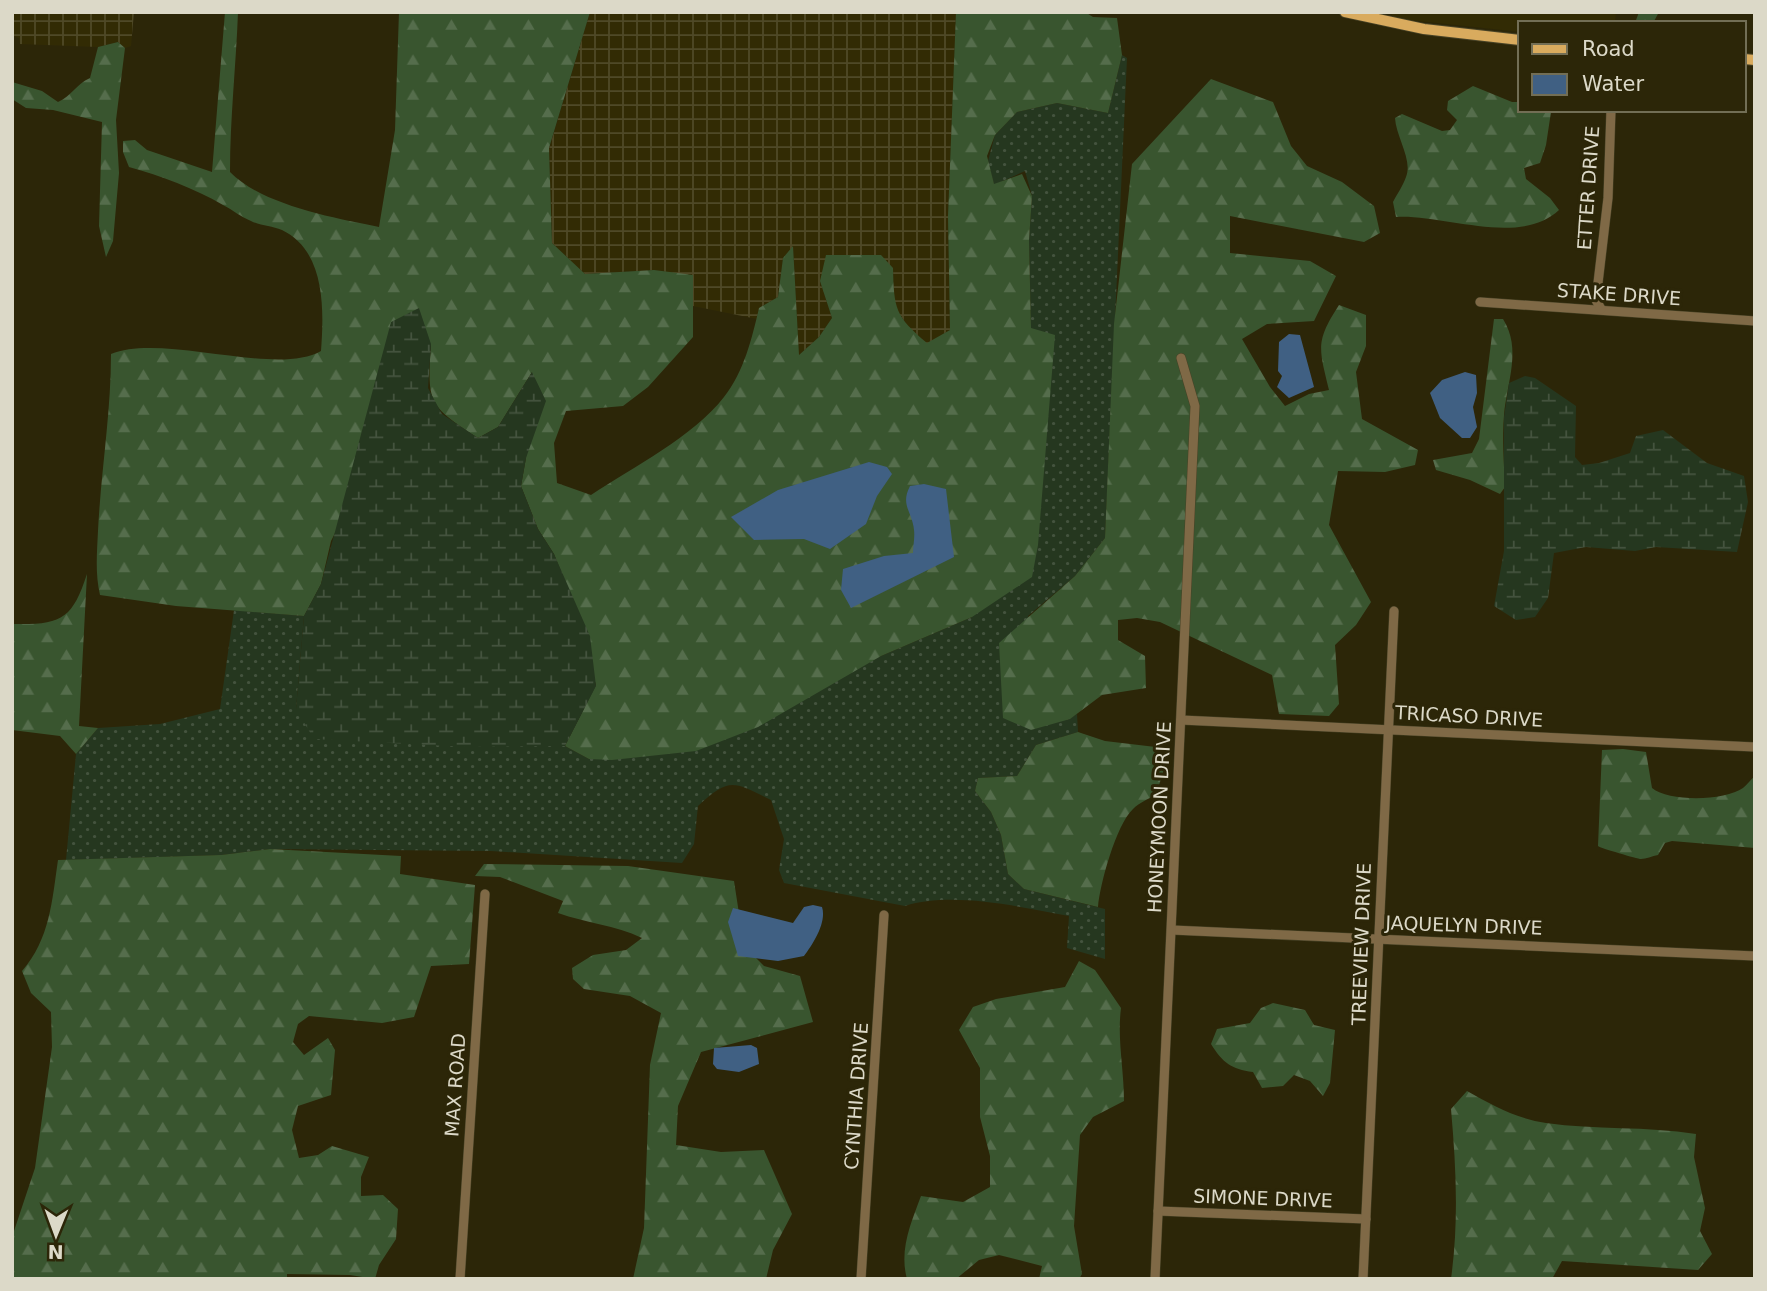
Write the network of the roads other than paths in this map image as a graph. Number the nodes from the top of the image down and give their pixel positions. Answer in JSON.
{"nodes":[{"id":1,"x":1345,"y":12,"type":"edge"},
{"id":2,"x":1518,"y":40,"type":"edge"},
{"id":3,"x":1611,"y":112,"type":"edge"},
{"id":4,"x":1480,"y":302,"type":"dead end"},
{"id":5,"x":1601,"y":309,"type":"junction"},
{"id":6,"x":1755,"y":321,"type":"edge"},
{"id":7,"x":1181,"y":358,"type":"dead end"},
{"id":8,"x":1394,"y":611,"type":"dead end"},
{"id":9,"x":1181,"y":720,"type":"junction"},
{"id":10,"x":1388,"y":730,"type":"junction"},
{"id":11,"x":1755,"y":747,"type":"edge"},
{"id":12,"x":485,"y":894,"type":"dead end"},
{"id":13,"x":884,"y":915,"type":"dead end"},
{"id":14,"x":1172,"y":930,"type":"junction"},
{"id":15,"x":1378,"y":939,"type":"junction"},
{"id":16,"x":1755,"y":956,"type":"edge"},
{"id":17,"x":1158,"y":1211,"type":"junction"},
{"id":18,"x":1366,"y":1219,"type":"junction"},
{"id":19,"x":460,"y":1279,"type":"edge"},
{"id":20,"x":861,"y":1279,"type":"edge"},
{"id":21,"x":1155,"y":1279,"type":"edge"},
{"id":22,"x":1363,"y":1279,"type":"edge"}],
"edges":[{"from":1,"to":2,"type":"main road"},
{"from":3,"to":5,"type":"street","name":"ETTER DRIVE"},
{"from":4,"to":5,"type":"street","name":"STAKE DRIVE"},
{"from":5,"to":6,"type":"street","name":"STAKE DRIVE"},
{"from":7,"to":9,"type":"street","name":"HONEYMOON DRIVE"},
{"from":8,"to":10,"type":"street","name":"TREEVIEW DRIVE"},
{"from":9,"to":10,"type":"street","name":"TRICASO DRIVE"},
{"from":9,"to":14,"type":"street","name":"HONEYMOON DRIVE"},
{"from":10,"to":11,"type":"street","name":"TRICASO DRIVE"},
{"from":10,"to":15,"type":"street","name":"TREEVIEW DRIVE"},
{"from":12,"to":19,"type":"street","name":"MAX ROAD"},
{"from":13,"to":20,"type":"street","name":"CYNTHIA DRIVE"},
{"from":14,"to":15,"type":"street","name":"JAQUELYN DRIVE"},
{"from":14,"to":17,"type":"street","name":"HONEYMOON DRIVE"},
{"from":15,"to":16,"type":"street","name":"JAQUELYN DRIVE"},
{"from":15,"to":18,"type":"street","name":"TREEVIEW DRIVE"},
{"from":17,"to":18,"type":"street","name":"SIMONE DRIVE"},
{"from":17,"to":21,"type":"street","name":"HONEYMOON DRIVE"},
{"from":18,"to":22,"type":"street","name":"TREEVIEW DRIVE"}]}
